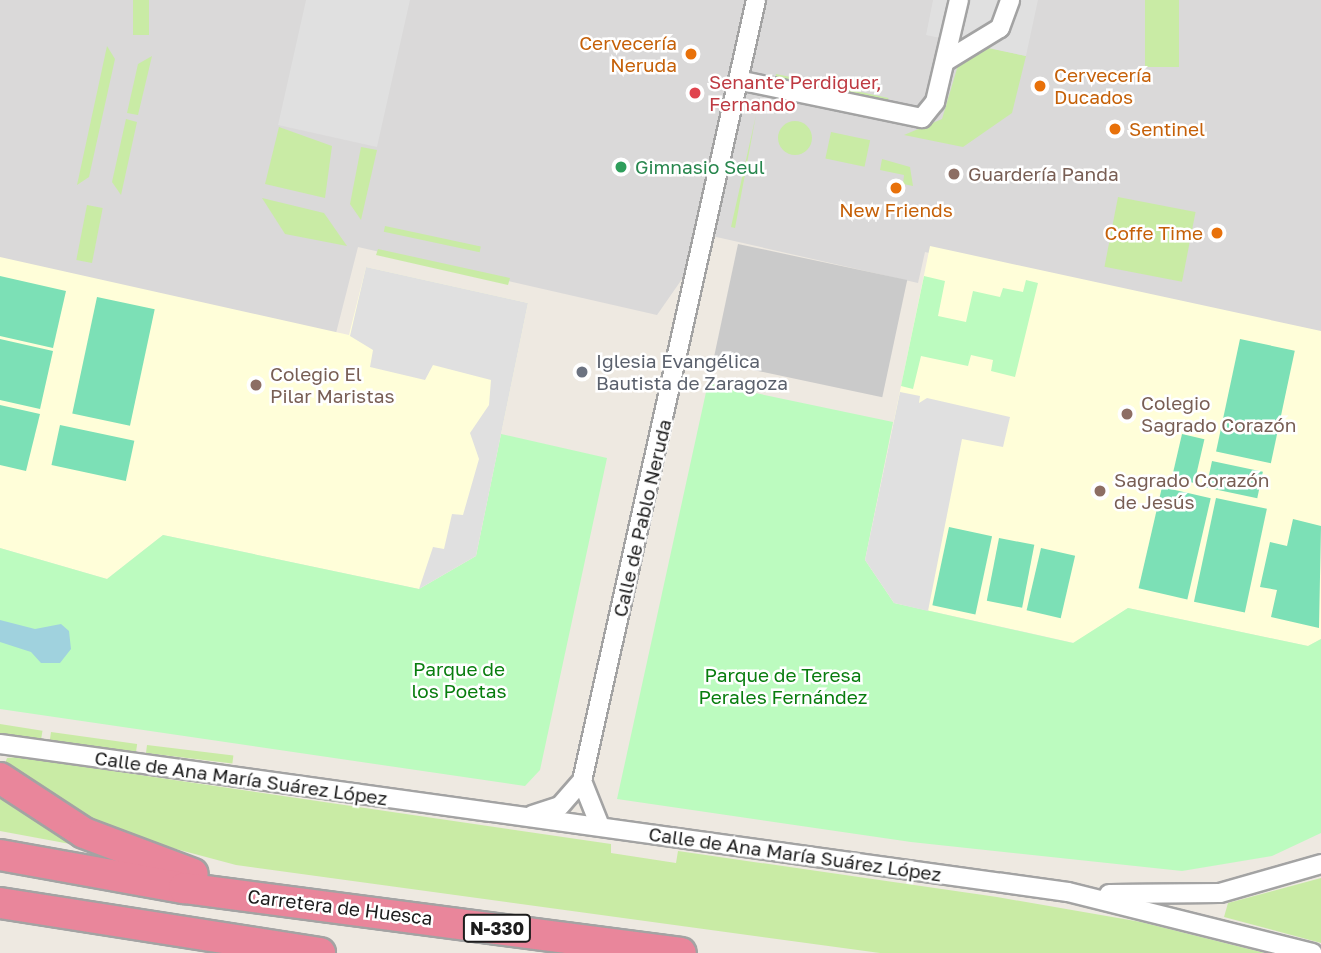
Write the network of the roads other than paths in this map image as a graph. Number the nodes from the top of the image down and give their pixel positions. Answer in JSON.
{"nodes":[{"id":1,"x":756,"y":0,"type":"edge"},
{"id":2,"x":959,"y":0,"type":"edge"},
{"id":3,"x":1010,"y":0,"type":"edge"},
{"id":4,"x":993,"y":32,"type":"junction"},
{"id":5,"x":946,"y":61,"type":"junction"},
{"id":6,"x":738,"y":80,"type":"junction"},
{"id":7,"x":0,"y":744,"type":"edge"},
{"id":8,"x":0,"y":778,"type":"edge"},
{"id":9,"x":582,"y":781,"type":"junction"},
{"id":10,"x":523,"y":817,"type":"junction"},
{"id":11,"x":600,"y":827,"type":"junction"},
{"id":12,"x":0,"y":855,"type":"edge"},
{"id":13,"x":1321,"y":864,"type":"edge"},
{"id":14,"x":1068,"y":892,"type":"junction"},
{"id":15,"x":313,"y":902,"type":"junction"},
{"id":16,"x":0,"y":903,"type":"edge"},
{"id":17,"x":320,"y":953,"type":"edge"},
{"id":18,"x":681,"y":953,"type":"edge"},
{"id":19,"x":1313,"y":953,"type":"edge"}],
"edges":[{"from":1,"to":6,"type":"street","name":"Calle de Pablo Neruda"},
{"from":2,"to":4,"type":"street"},
{"from":2,"to":5,"type":"street"},
{"from":3,"to":4,"type":"street"},
{"from":4,"to":5,"type":"street"},
{"from":5,"to":6,"type":"street"},
{"from":6,"to":9,"type":"street","name":"Calle de Pablo Neruda"},
{"from":7,"to":10,"type":"street","name":"Calle de Ana María Suárez López"},
{"from":8,"to":15,"type":"highway"},
{"from":9,"to":10,"type":"street","name":"Calle de Ana María Suárez López"},
{"from":9,"to":11,"type":"street"},
{"from":10,"to":11,"type":"street","name":"Calle de Ana María Suárez López"},
{"from":11,"to":14,"type":"street","name":"Calle de Ana María Suárez López"},
{"from":12,"to":15,"type":"highway","name":"Carretera de Huesca","number":"N-330"},
{"from":13,"to":14,"type":"street","name":"Calle de Ana María Suárez López"},
{"from":14,"to":19,"type":"street","name":"Calle de Ana María Suárez López"},
{"from":15,"to":18,"type":"highway","name":"Carretera de Huesca","number":"N-330"},
{"from":16,"to":17,"type":"highway"}]}
